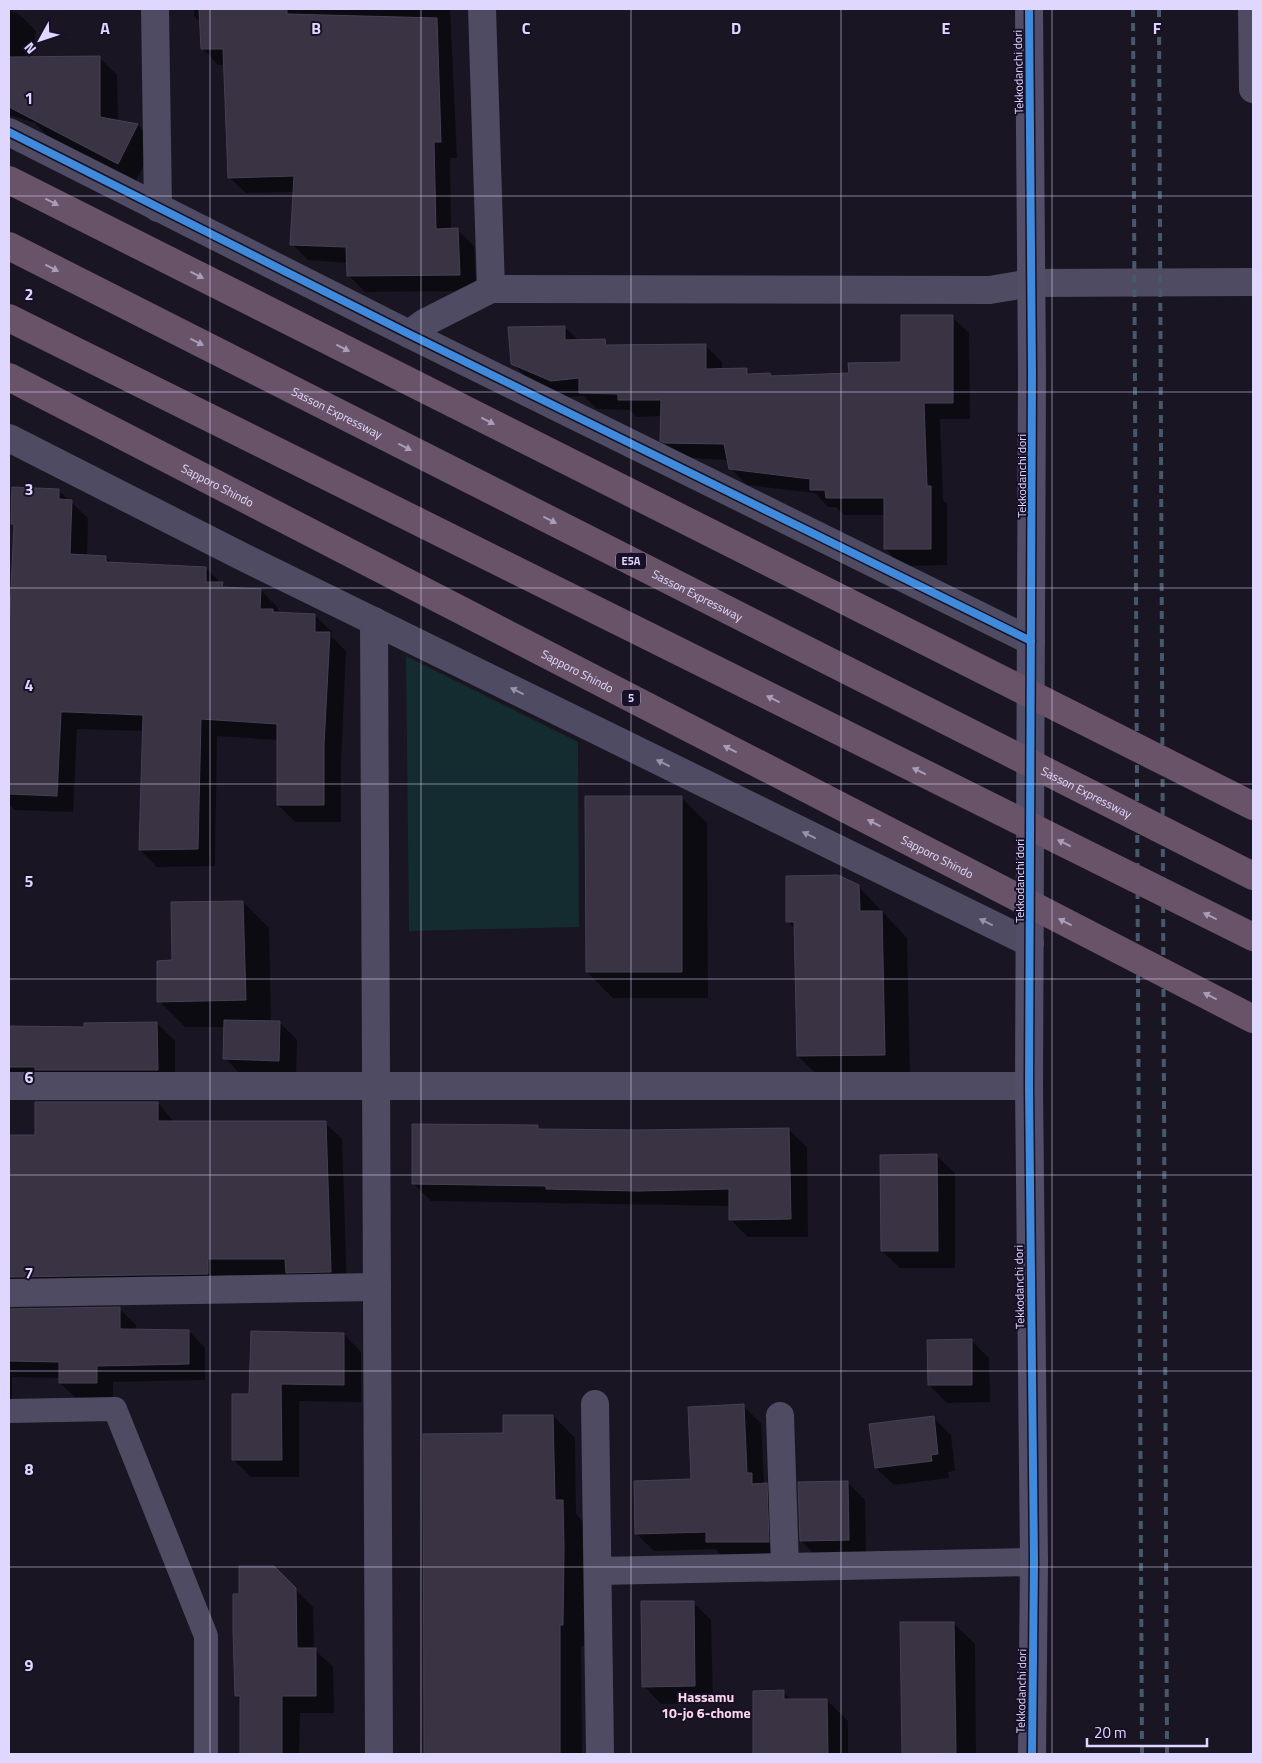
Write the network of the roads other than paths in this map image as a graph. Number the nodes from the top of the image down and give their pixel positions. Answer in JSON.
{"nodes":[{"id":1,"x":155,"y":9,"type":"edge"},
{"id":2,"x":482,"y":9,"type":"edge"},
{"id":3,"x":1029,"y":9,"type":"edge"},
{"id":4,"x":1252,"y":9,"type":"edge"},
{"id":5,"x":1253,"y":37,"type":"edge"},
{"id":6,"x":1253,"y":89,"type":"edge"},
{"id":7,"x":9,"y":132,"type":"edge"},
{"id":8,"x":9,"y":180,"type":"edge"},
{"id":9,"x":158,"y":208,"type":"junction"},
{"id":10,"x":9,"y":246,"type":"edge"},
{"id":11,"x":1031,"y":282,"type":"junction"},
{"id":12,"x":1253,"y":282,"type":"edge"},
{"id":13,"x":491,"y":289,"type":"junction"},
{"id":14,"x":9,"y":318,"type":"edge"},
{"id":15,"x":409,"y":334,"type":"junction"},
{"id":16,"x":9,"y":377,"type":"edge"},
{"id":17,"x":9,"y":438,"type":"edge"},
{"id":18,"x":374,"y":621,"type":"junction"},
{"id":19,"x":1031,"y":642,"type":"junction"},
{"id":20,"x":1253,"y":806,"type":"edge"},
{"id":21,"x":1253,"y":876,"type":"edge"},
{"id":22,"x":1253,"y":937,"type":"edge"},
{"id":23,"x":1030,"y":943,"type":"junction"},
{"id":24,"x":1253,"y":1019,"type":"edge"},
{"id":25,"x":376,"y":1084,"type":"junction"},
{"id":26,"x":9,"y":1086,"type":"edge"},
{"id":27,"x":1029,"y":1086,"type":"junction"},
{"id":28,"x":377,"y":1287,"type":"junction"},
{"id":29,"x":9,"y":1293,"type":"edge"},
{"id":30,"x":595,"y":1404,"type":"dead end"},
{"id":31,"x":9,"y":1410,"type":"edge"},
{"id":32,"x":780,"y":1416,"type":"dead end"},
{"id":33,"x":1034,"y":1562,"type":"junction"},
{"id":34,"x":785,"y":1567,"type":"junction"},
{"id":35,"x":599,"y":1571,"type":"junction"},
{"id":36,"x":206,"y":1754,"type":"edge"},
{"id":37,"x":380,"y":1754,"type":"edge"},
{"id":38,"x":600,"y":1754,"type":"edge"},
{"id":39,"x":1032,"y":1754,"type":"edge"}],
"edges":[{"from":1,"to":9,"type":"street"},
{"from":2,"to":13,"type":"street"},
{"from":3,"to":11,"type":"street","name":"Tekkodanchi dori"},
{"from":4,"to":5,"type":"street"},
{"from":5,"to":6,"type":"street"},
{"from":7,"to":9,"type":"street"},
{"from":8,"to":20,"type":"highway","one_way":true,"bridge":true},
{"from":9,"to":15,"type":"street"},
{"from":10,"to":21,"type":"highway","name":"Sasson Expressway","number":"E5A","one_way":true,"bridge":true},
{"from":11,"to":12,"type":"street"},
{"from":11,"to":13,"type":"street"},
{"from":11,"to":19,"type":"street","name":"Tekkodanchi dori"},
{"from":13,"to":15,"type":"street"},
{"from":22,"to":14,"type":"highway","one_way":true,"bridge":true},
{"from":15,"to":19,"type":"street"},
{"from":24,"to":16,"type":"highway","name":"Sapporo Shindo","number":"5","one_way":true,"bridge":true},
{"from":17,"to":18,"type":"street"},
{"from":23,"to":18,"type":"street","one_way":true},
{"from":18,"to":25,"type":"street"},
{"from":19,"to":23,"type":"street","name":"Tekkodanchi dori"},
{"from":23,"to":27,"type":"street","name":"Tekkodanchi dori"},
{"from":25,"to":26,"type":"street"},
{"from":25,"to":27,"type":"street"},
{"from":25,"to":28,"type":"street"},
{"from":27,"to":33,"type":"street","name":"Tekkodanchi dori"},
{"from":28,"to":29,"type":"street"},
{"from":28,"to":37,"type":"street"},
{"from":30,"to":35,"type":"street"},
{"from":31,"to":36,"type":"lane"},
{"from":32,"to":34,"type":"street"},
{"from":33,"to":34,"type":"street"},
{"from":33,"to":39,"type":"street","name":"Tekkodanchi dori"},
{"from":34,"to":35,"type":"street"},
{"from":35,"to":38,"type":"street"}]}
